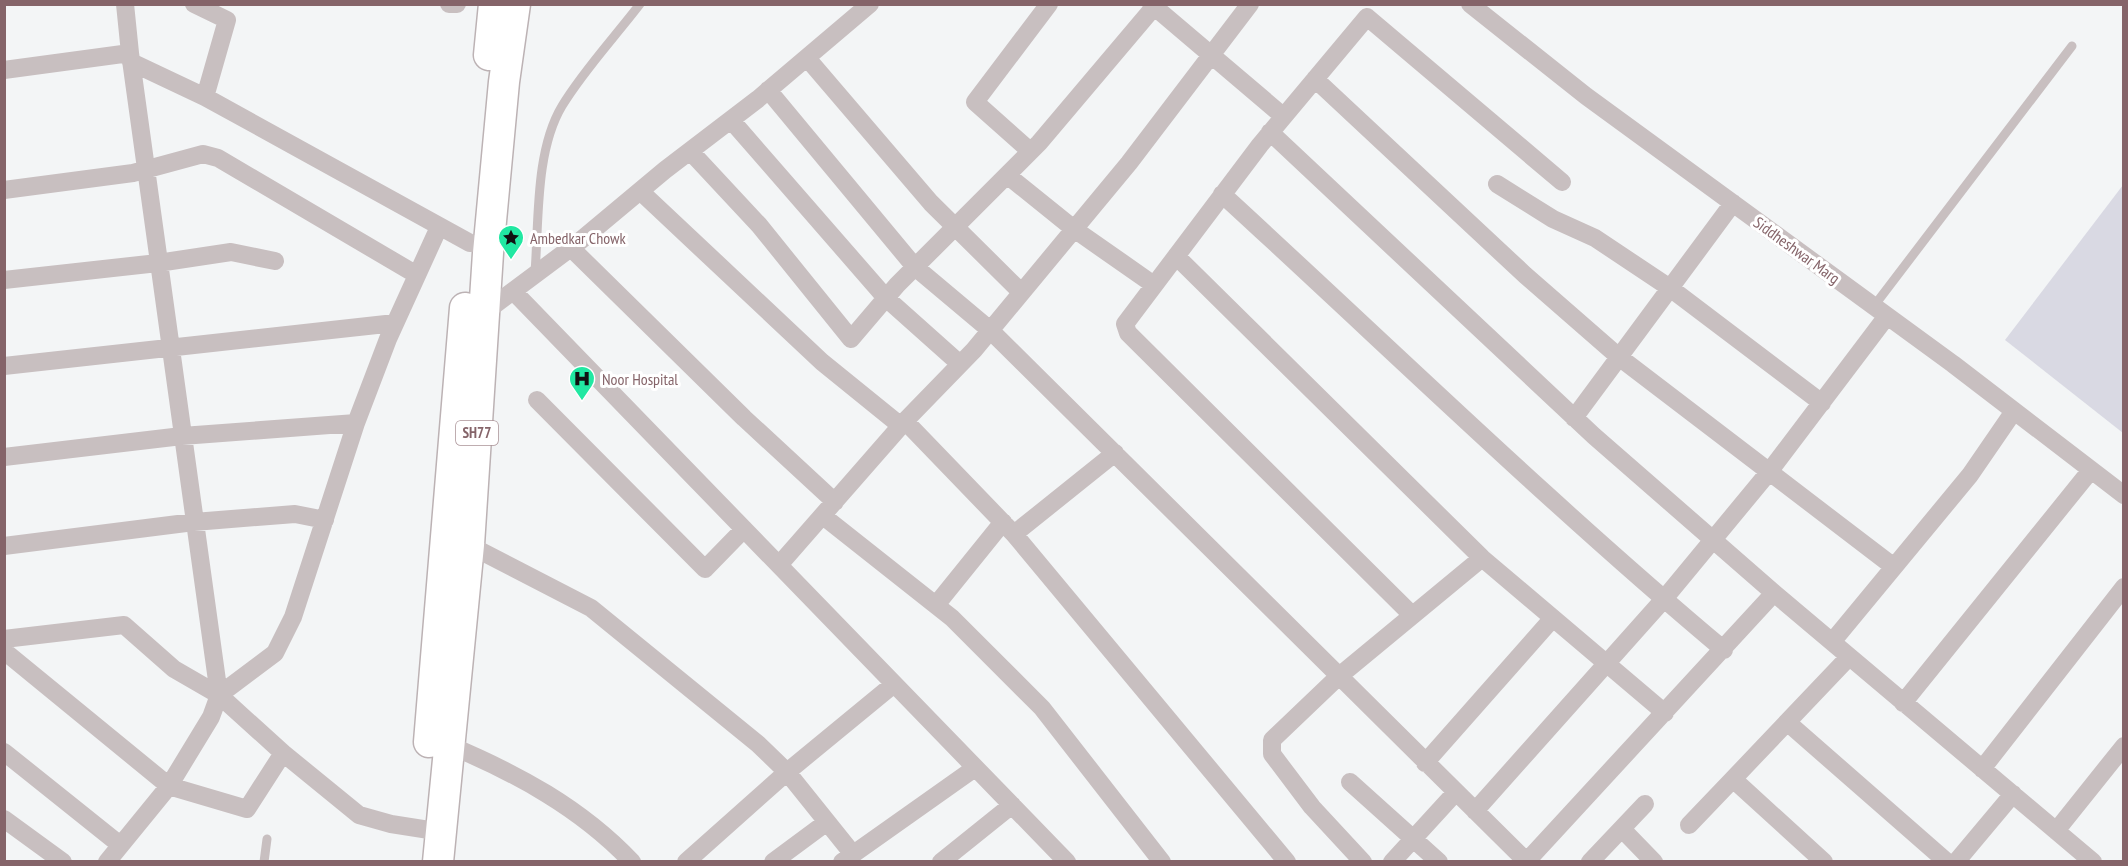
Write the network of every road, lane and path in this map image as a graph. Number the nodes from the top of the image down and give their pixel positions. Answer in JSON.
{"nodes":[{"id":1,"x":124,"y":4,"type":"edge"},
{"id":2,"x":194,"y":4,"type":"edge"},
{"id":3,"x":449,"y":4,"type":"edge"},
{"id":4,"x":457,"y":4,"type":"edge"},
{"id":5,"x":494,"y":4,"type":"edge"},
{"id":6,"x":515,"y":4,"type":"edge"},
{"id":7,"x":640,"y":4,"type":"edge"},
{"id":8,"x":870,"y":4,"type":"edge"},
{"id":9,"x":1049,"y":4,"type":"edge"},
{"id":10,"x":1250,"y":4,"type":"edge"},
{"id":11,"x":1470,"y":4,"type":"edge"},
{"id":12,"x":1152,"y":6,"type":"edge"},
{"id":13,"x":1372,"y":11,"type":"edge"},
{"id":14,"x":2072,"y":46,"type":"dead end"},
{"id":15,"x":1210,"y":56,"type":"junction"},
{"id":16,"x":130,"y":57,"type":"junction"},
{"id":17,"x":807,"y":58,"type":"junction"},
{"id":18,"x":4,"y":70,"type":"edge"},
{"id":19,"x":1315,"y":79,"type":"junction"},
{"id":20,"x":768,"y":90,"type":"junction"},
{"id":21,"x":205,"y":97,"type":"junction"},
{"id":22,"x":1284,"y":116,"type":"junction"},
{"id":23,"x":731,"y":120,"type":"junction"},
{"id":24,"x":1270,"y":132,"type":"junction"},
{"id":25,"x":690,"y":151,"type":"junction"},
{"id":26,"x":1030,"y":152,"type":"junction"},
{"id":27,"x":146,"y":169,"type":"junction"},
{"id":28,"x":1007,"y":175,"type":"junction"},
{"id":29,"x":1562,"y":182,"type":"dead end"},
{"id":30,"x":1497,"y":184,"type":"dead end"},
{"id":31,"x":4,"y":190,"type":"edge"},
{"id":32,"x":640,"y":191,"type":"junction"},
{"id":33,"x":1222,"y":194,"type":"junction"},
{"id":34,"x":1733,"y":203,"type":"junction"},
{"id":35,"x":955,"y":226,"type":"junction"},
{"id":36,"x":439,"y":227,"type":"junction"},
{"id":37,"x":1074,"y":229,"type":"junction"},
{"id":38,"x":470,"y":243,"type":"junction"},
{"id":39,"x":571,"y":248,"type":"junction"},
{"id":40,"x":1176,"y":256,"type":"junction"},
{"id":41,"x":275,"y":261,"type":"dead end"},
{"id":42,"x":158,"y":263,"type":"junction"},
{"id":43,"x":915,"y":267,"type":"junction"},
{"id":44,"x":417,"y":275,"type":"junction"},
{"id":45,"x":535,"y":275,"type":"junction"},
{"id":46,"x":4,"y":280,"type":"edge"},
{"id":47,"x":1154,"y":285,"type":"junction"},
{"id":48,"x":1670,"y":288,"type":"junction"},
{"id":49,"x":513,"y":291,"type":"junction"},
{"id":50,"x":1021,"y":292,"type":"junction"},
{"id":51,"x":886,"y":298,"type":"junction"},
{"id":52,"x":1880,"y":311,"type":"junction"},
{"id":53,"x":485,"y":312,"type":"junction"},
{"id":54,"x":395,"y":323,"type":"junction"},
{"id":55,"x":990,"y":330,"type":"junction"},
{"id":56,"x":170,"y":349,"type":"junction"},
{"id":57,"x":1619,"y":357,"type":"junction"},
{"id":58,"x":960,"y":364,"type":"junction"},
{"id":59,"x":4,"y":366,"type":"edge"},
{"id":60,"x":537,"y":400,"type":"dead end"},
{"id":61,"x":1822,"y":403,"type":"junction"},
{"id":62,"x":2014,"y":411,"type":"junction"},
{"id":63,"x":1574,"y":418,"type":"junction"},
{"id":64,"x":356,"y":423,"type":"junction"},
{"id":65,"x":903,"y":423,"type":"junction"},
{"id":66,"x":182,"y":436,"type":"junction"},
{"id":67,"x":1115,"y":453,"type":"junction"},
{"id":68,"x":4,"y":457,"type":"edge"},
{"id":69,"x":2091,"y":470,"type":"junction"},
{"id":70,"x":1769,"y":472,"type":"junction"},
{"id":71,"x":2124,"y":495,"type":"edge"},
{"id":72,"x":835,"y":502,"type":"junction"},
{"id":73,"x":822,"y":516,"type":"junction"},
{"id":74,"x":325,"y":520,"type":"junction"},
{"id":75,"x":195,"y":522,"type":"junction"},
{"id":76,"x":1009,"y":528,"type":"junction"},
{"id":77,"x":744,"y":530,"type":"junction"},
{"id":78,"x":1712,"y":540,"type":"junction"},
{"id":79,"x":469,"y":545,"type":"junction"},
{"id":80,"x":4,"y":546,"type":"edge"},
{"id":81,"x":1482,"y":558,"type":"junction"},
{"id":82,"x":779,"y":565,"type":"junction"},
{"id":83,"x":1894,"y":567,"type":"junction"},
{"id":84,"x":2124,"y":586,"type":"edge"},
{"id":85,"x":1774,"y":593,"type":"junction"},
{"id":86,"x":1664,"y":599,"type":"junction"},
{"id":87,"x":936,"y":605,"type":"junction"},
{"id":88,"x":1412,"y":615,"type":"junction"},
{"id":89,"x":1552,"y":618,"type":"junction"},
{"id":90,"x":4,"y":639,"type":"edge"},
{"id":91,"x":1832,"y":642,"type":"junction"},
{"id":92,"x":1724,"y":650,"type":"junction"},
{"id":93,"x":4,"y":651,"type":"edge"},
{"id":94,"x":1849,"y":657,"type":"junction"},
{"id":95,"x":1606,"y":664,"type":"junction"},
{"id":96,"x":1338,"y":677,"type":"junction"},
{"id":97,"x":894,"y":684,"type":"junction"},
{"id":98,"x":219,"y":695,"type":"junction"},
{"id":99,"x":1903,"y":703,"type":"junction"},
{"id":100,"x":1665,"y":714,"type":"junction"},
{"id":101,"x":1787,"y":723,"type":"junction"},
{"id":102,"x":449,"y":745,"type":"junction"},
{"id":103,"x":4,"y":752,"type":"edge"},
{"id":104,"x":2122,"y":752,"type":"edge"},
{"id":105,"x":283,"y":753,"type":"junction"},
{"id":106,"x":1425,"y":763,"type":"junction"},
{"id":107,"x":975,"y":768,"type":"junction"},
{"id":108,"x":1983,"y":769,"type":"junction"},
{"id":109,"x":787,"y":772,"type":"junction"},
{"id":110,"x":1733,"y":779,"type":"junction"},
{"id":111,"x":1350,"y":782,"type":"dead end"},
{"id":112,"x":169,"y":786,"type":"junction"},
{"id":113,"x":1456,"y":792,"type":"junction"},
{"id":114,"x":2013,"y":794,"type":"junction"},
{"id":115,"x":1645,"y":804,"type":"dead end"},
{"id":116,"x":1012,"y":805,"type":"junction"},
{"id":117,"x":1475,"y":811,"type":"junction"},
{"id":118,"x":4,"y":819,"type":"edge"},
{"id":119,"x":827,"y":822,"type":"junction"},
{"id":120,"x":1689,"y":825,"type":"dead end"},
{"id":121,"x":1622,"y":829,"type":"junction"},
{"id":122,"x":432,"y":830,"type":"junction"},
{"id":123,"x":2056,"y":831,"type":"junction"},
{"id":124,"x":1413,"y":838,"type":"junction"},
{"id":125,"x":267,"y":839,"type":"dead end"},
{"id":126,"x":119,"y":844,"type":"junction"},
{"id":127,"x":611,"y":854,"type":"edge"},
{"id":128,"x":847,"y":857,"type":"edge"},
{"id":129,"x":63,"y":861,"type":"edge"},
{"id":130,"x":107,"y":861,"type":"edge"},
{"id":131,"x":264,"y":861,"type":"edge"},
{"id":132,"x":418,"y":861,"type":"edge"},
{"id":133,"x":438,"y":861,"type":"edge"},
{"id":134,"x":632,"y":861,"type":"edge"},
{"id":135,"x":686,"y":861,"type":"edge"},
{"id":136,"x":773,"y":861,"type":"edge"},
{"id":137,"x":941,"y":861,"type":"edge"},
{"id":138,"x":1067,"y":861,"type":"edge"},
{"id":139,"x":1162,"y":861,"type":"edge"},
{"id":140,"x":1287,"y":861,"type":"edge"},
{"id":141,"x":1363,"y":861,"type":"edge"},
{"id":142,"x":1392,"y":861,"type":"edge"},
{"id":143,"x":1439,"y":861,"type":"edge"},
{"id":144,"x":1527,"y":861,"type":"edge"},
{"id":145,"x":1590,"y":861,"type":"edge"},
{"id":146,"x":1654,"y":861,"type":"edge"},
{"id":147,"x":1824,"y":861,"type":"edge"},
{"id":148,"x":1947,"y":861,"type":"edge"},
{"id":149,"x":1956,"y":861,"type":"edge"},
{"id":150,"x":2093,"y":861,"type":"edge"}],
"edges":[{"from":1,"to":16,"type":"street"},
{"from":2,"to":21,"type":"street"},
{"from":3,"to":4,"type":"street"},
{"from":5,"to":38,"type":"main road","number":"SH77"},
{"from":6,"to":53,"type":"main road","number":"SH77"},
{"from":7,"to":45,"type":"lane"},
{"from":8,"to":17,"type":"street"},
{"from":9,"to":26,"type":"street"},
{"from":10,"to":15,"type":"street"},
{"from":11,"to":34,"type":"street","name":"Siddheshwar Marg"},
{"from":12,"to":15,"type":"street"},
{"from":12,"to":26,"type":"street"},
{"from":13,"to":19,"type":"street"},
{"from":13,"to":29,"type":"street"},
{"from":14,"to":52,"type":"lane"},
{"from":15,"to":22,"type":"street"},
{"from":15,"to":37,"type":"street"},
{"from":16,"to":18,"type":"street"},
{"from":16,"to":21,"type":"street"},
{"from":16,"to":27,"type":"street"},
{"from":17,"to":20,"type":"street"},
{"from":17,"to":35,"type":"street"},
{"from":19,"to":22,"type":"street"},
{"from":19,"to":57,"type":"street"},
{"from":20,"to":23,"type":"street"},
{"from":20,"to":43,"type":"street"},
{"from":21,"to":36,"type":"street"},
{"from":22,"to":24,"type":"street"},
{"from":23,"to":25,"type":"street"},
{"from":23,"to":51,"type":"street"},
{"from":24,"to":33,"type":"street"},
{"from":24,"to":63,"type":"street"},
{"from":25,"to":32,"type":"street"},
{"from":25,"to":51,"type":"street"},
{"from":26,"to":28,"type":"street"},
{"from":27,"to":31,"type":"street"},
{"from":27,"to":42,"type":"street"},
{"from":27,"to":44,"type":"street"},
{"from":28,"to":35,"type":"street"},
{"from":28,"to":37,"type":"street"},
{"from":30,"to":48,"type":"street"},
{"from":32,"to":39,"type":"street"},
{"from":32,"to":65,"type":"street"},
{"from":33,"to":40,"type":"street"},
{"from":33,"to":86,"type":"street"},
{"from":34,"to":48,"type":"street"},
{"from":34,"to":52,"type":"street","name":"Siddheshwar Marg"},
{"from":35,"to":43,"type":"street"},
{"from":35,"to":50,"type":"street"},
{"from":36,"to":38,"type":"street"},
{"from":36,"to":44,"type":"street"},
{"from":37,"to":47,"type":"street"},
{"from":37,"to":50,"type":"street"},
{"from":38,"to":122,"type":"main road","number":"SH77"},
{"from":39,"to":45,"type":"street"},
{"from":39,"to":72,"type":"street"},
{"from":40,"to":47,"type":"street"},
{"from":40,"to":81,"type":"street"},
{"from":41,"to":42,"type":"street"},
{"from":42,"to":46,"type":"street"},
{"from":42,"to":56,"type":"street"},
{"from":43,"to":51,"type":"street"},
{"from":43,"to":55,"type":"street"},
{"from":44,"to":54,"type":"street"},
{"from":45,"to":49,"type":"street"},
{"from":47,"to":88,"type":"street"},
{"from":48,"to":57,"type":"street"},
{"from":48,"to":61,"type":"street"},
{"from":49,"to":53,"type":"street"},
{"from":49,"to":77,"type":"street"},
{"from":50,"to":55,"type":"street"},
{"from":51,"to":58,"type":"street"},
{"from":52,"to":61,"type":"street"},
{"from":52,"to":62,"type":"street","name":"Siddheshwar Marg"},
{"from":53,"to":79,"type":"main road","number":"SH77"},
{"from":54,"to":56,"type":"street"},
{"from":54,"to":64,"type":"street"},
{"from":55,"to":58,"type":"street"},
{"from":55,"to":67,"type":"street"},
{"from":56,"to":59,"type":"street"},
{"from":56,"to":66,"type":"street"},
{"from":57,"to":63,"type":"street"},
{"from":57,"to":70,"type":"street"},
{"from":58,"to":65,"type":"street"},
{"from":60,"to":77,"type":"street"},
{"from":61,"to":70,"type":"street"},
{"from":62,"to":69,"type":"street","name":"Siddheshwar Marg"},
{"from":62,"to":83,"type":"street"},
{"from":63,"to":78,"type":"street"},
{"from":64,"to":66,"type":"street"},
{"from":64,"to":74,"type":"street"},
{"from":65,"to":72,"type":"street"},
{"from":65,"to":76,"type":"street"},
{"from":66,"to":68,"type":"street"},
{"from":66,"to":75,"type":"street"},
{"from":67,"to":76,"type":"street"},
{"from":67,"to":96,"type":"street"},
{"from":69,"to":71,"type":"street","name":"Siddheshwar Marg"},
{"from":69,"to":99,"type":"street"},
{"from":70,"to":78,"type":"street"},
{"from":70,"to":83,"type":"street"},
{"from":72,"to":73,"type":"street"},
{"from":73,"to":82,"type":"street"},
{"from":73,"to":87,"type":"street"},
{"from":74,"to":75,"type":"street"},
{"from":74,"to":98,"type":"street"},
{"from":75,"to":80,"type":"street"},
{"from":75,"to":98,"type":"street"},
{"from":76,"to":87,"type":"street"},
{"from":76,"to":140,"type":"street"},
{"from":77,"to":82,"type":"street"},
{"from":78,"to":85,"type":"street"},
{"from":78,"to":86,"type":"street"},
{"from":79,"to":102,"type":"main road","number":"SH77"},
{"from":79,"to":109,"type":"street"},
{"from":81,"to":88,"type":"street"},
{"from":81,"to":89,"type":"street"},
{"from":82,"to":97,"type":"street"},
{"from":83,"to":91,"type":"street"},
{"from":84,"to":108,"type":"street"},
{"from":85,"to":91,"type":"street"},
{"from":85,"to":92,"type":"street"},
{"from":86,"to":92,"type":"street"},
{"from":86,"to":95,"type":"street"},
{"from":87,"to":139,"type":"street"},
{"from":88,"to":96,"type":"street"},
{"from":89,"to":95,"type":"street"},
{"from":89,"to":106,"type":"street"},
{"from":90,"to":98,"type":"street"},
{"from":91,"to":94,"type":"street"},
{"from":92,"to":100,"type":"street"},
{"from":93,"to":112,"type":"street"},
{"from":94,"to":99,"type":"street"},
{"from":94,"to":101,"type":"street"},
{"from":95,"to":100,"type":"street"},
{"from":95,"to":117,"type":"street"},
{"from":96,"to":106,"type":"street"},
{"from":96,"to":141,"type":"street"},
{"from":97,"to":107,"type":"street"},
{"from":97,"to":109,"type":"street"},
{"from":98,"to":105,"type":"street"},
{"from":98,"to":112,"type":"street"},
{"from":99,"to":108,"type":"street"},
{"from":100,"to":144,"type":"street"},
{"from":101,"to":110,"type":"street"},
{"from":101,"to":148,"type":"street"},
{"from":102,"to":122,"type":"main road","number":"SH77"},
{"from":102,"to":127,"type":"street"},
{"from":103,"to":126,"type":"street"},
{"from":104,"to":123,"type":"street"},
{"from":105,"to":112,"type":"street"},
{"from":105,"to":122,"type":"street"},
{"from":106,"to":113,"type":"street"},
{"from":107,"to":116,"type":"street"},
{"from":107,"to":128,"type":"street"},
{"from":108,"to":114,"type":"street"},
{"from":109,"to":119,"type":"street"},
{"from":109,"to":135,"type":"street"},
{"from":110,"to":120,"type":"street"},
{"from":110,"to":147,"type":"street"},
{"from":111,"to":124,"type":"street"},
{"from":112,"to":126,"type":"street"},
{"from":113,"to":117,"type":"street"},
{"from":113,"to":124,"type":"street"},
{"from":114,"to":123,"type":"street"},
{"from":114,"to":149,"type":"street"},
{"from":115,"to":121,"type":"street"},
{"from":116,"to":137,"type":"street"},
{"from":116,"to":138,"type":"street"},
{"from":117,"to":144,"type":"street"},
{"from":118,"to":129,"type":"street"},
{"from":119,"to":128,"type":"street"},
{"from":119,"to":136,"type":"street"},
{"from":121,"to":145,"type":"street"},
{"from":121,"to":146,"type":"street"},
{"from":122,"to":132,"type":"main road","number":"SH77"},
{"from":122,"to":133,"type":"main road","number":"SH77"},
{"from":123,"to":150,"type":"street"},
{"from":124,"to":142,"type":"street"},
{"from":124,"to":143,"type":"street"},
{"from":125,"to":131,"type":"lane"},
{"from":126,"to":130,"type":"street"},
{"from":127,"to":134,"type":"street"}]}
